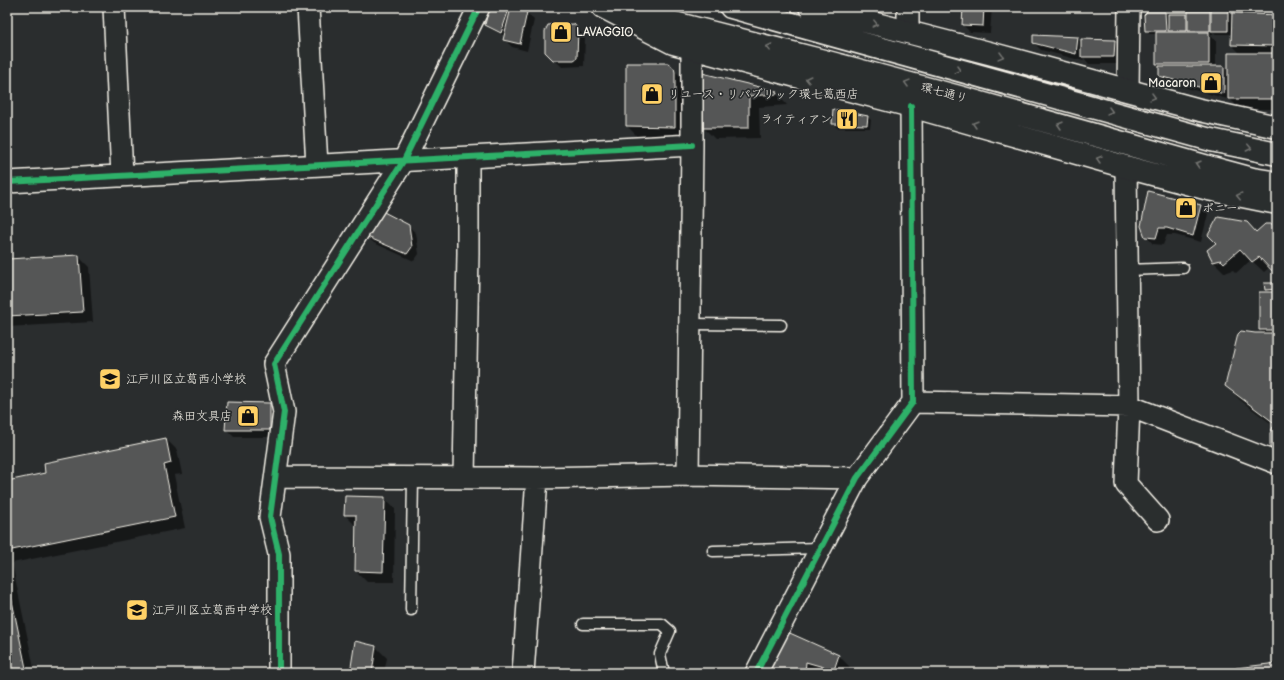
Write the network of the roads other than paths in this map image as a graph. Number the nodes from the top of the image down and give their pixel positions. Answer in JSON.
{"nodes":[{"id":1,"x":114,"y":7,"type":"edge"},
{"id":2,"x":308,"y":7,"type":"edge"},
{"id":3,"x":479,"y":7,"type":"edge"},
{"id":4,"x":604,"y":7,"type":"edge"},
{"id":5,"x":611,"y":7,"type":"edge"},
{"id":6,"x":731,"y":7,"type":"edge"},
{"id":7,"x":810,"y":7,"type":"edge"},
{"id":8,"x":908,"y":7,"type":"edge"},
{"id":9,"x":1128,"y":7,"type":"edge"},
{"id":10,"x":908,"y":32,"type":"junction"},
{"id":11,"x":692,"y":48,"type":"junction"},
{"id":12,"x":1128,"y":90,"type":"junction"},
{"id":13,"x":912,"y":106,"type":"junction"},
{"id":14,"x":1277,"y":127,"type":"edge"},
{"id":15,"x":692,"y":145,"type":"junction"},
{"id":16,"x":1277,"y":154,"type":"edge"},
{"id":17,"x":468,"y":157,"type":"junction"},
{"id":18,"x":404,"y":160,"type":"junction"},
{"id":19,"x":317,"y":165,"type":"junction"},
{"id":20,"x":1126,"y":167,"type":"junction"},
{"id":21,"x":122,"y":176,"type":"junction"},
{"id":22,"x":7,"y":182,"type":"edge"},
{"id":23,"x":1277,"y":182,"type":"edge"},
{"id":24,"x":1277,"y":204,"type":"edge"},
{"id":25,"x":1183,"y":268,"type":"dead end"},
{"id":26,"x":1127,"y":270,"type":"junction"},
{"id":27,"x":690,"y":324,"type":"junction"},
{"id":28,"x":781,"y":325,"type":"dead end"},
{"id":29,"x":913,"y":402,"type":"junction"},
{"id":30,"x":1129,"y":406,"type":"junction"},
{"id":31,"x":1277,"y":463,"type":"edge"},
{"id":32,"x":688,"y":475,"type":"junction"},
{"id":33,"x":276,"y":476,"type":"junction"},
{"id":34,"x":413,"y":477,"type":"junction"},
{"id":35,"x":464,"y":477,"type":"junction"},
{"id":36,"x":537,"y":478,"type":"junction"},
{"id":37,"x":857,"y":478,"type":"junction"},
{"id":38,"x":1158,"y":520,"type":"dead end"},
{"id":39,"x":820,"y":548,"type":"junction"},
{"id":40,"x":713,"y":551,"type":"dead end"},
{"id":41,"x":411,"y":610,"type":"dead end"},
{"id":42,"x":583,"y":624,"type":"dead end"},
{"id":43,"x":279,"y":673,"type":"edge"},
{"id":44,"x":523,"y":673,"type":"edge"},
{"id":45,"x":664,"y":673,"type":"edge"},
{"id":46,"x":756,"y":673,"type":"edge"}],
"edges":[{"from":1,"to":21,"type":"street"},
{"from":2,"to":19,"type":"street"},
{"from":3,"to":18,"type":"street"},
{"from":4,"to":11,"type":"main road"},
{"from":23,"to":5,"type":"main road","name":"環七通り","one_way":true},
{"from":6,"to":16,"type":"main road","one_way":true},
{"from":7,"to":10,"type":"main road","one_way":true},
{"from":8,"to":10,"type":"street"},
{"from":9,"to":12,"type":"street"},
{"from":10,"to":12,"type":"main road","one_way":true},
{"from":13,"to":11,"type":"main road","one_way":true},
{"from":11,"to":15,"type":"street"},
{"from":12,"to":14,"type":"main road","one_way":true},
{"from":20,"to":13,"type":"main road","one_way":true},
{"from":13,"to":29,"type":"street"},
{"from":15,"to":17,"type":"street"},
{"from":15,"to":27,"type":"street"},
{"from":17,"to":18,"type":"street"},
{"from":17,"to":35,"type":"street"},
{"from":18,"to":19,"type":"street"},
{"from":18,"to":33,"type":"street"},
{"from":19,"to":21,"type":"street"},
{"from":24,"to":20,"type":"main road","one_way":true},
{"from":20,"to":26,"type":"street"},
{"from":21,"to":22,"type":"street"},
{"from":25,"to":26,"type":"lane"},
{"from":26,"to":30,"type":"street"},
{"from":27,"to":28,"type":"lane"},
{"from":27,"to":32,"type":"street"},
{"from":29,"to":30,"type":"street"},
{"from":29,"to":37,"type":"street"},
{"from":30,"to":31,"type":"street"},
{"from":30,"to":38,"type":"street"},
{"from":32,"to":36,"type":"street"},
{"from":32,"to":37,"type":"street"},
{"from":33,"to":34,"type":"street"},
{"from":33,"to":43,"type":"street"},
{"from":34,"to":35,"type":"street"},
{"from":34,"to":41,"type":"lane"},
{"from":35,"to":36,"type":"street"},
{"from":36,"to":44,"type":"street"},
{"from":37,"to":39,"type":"street"},
{"from":39,"to":40,"type":"lane"},
{"from":39,"to":46,"type":"street"},
{"from":42,"to":45,"type":"lane"}]}
